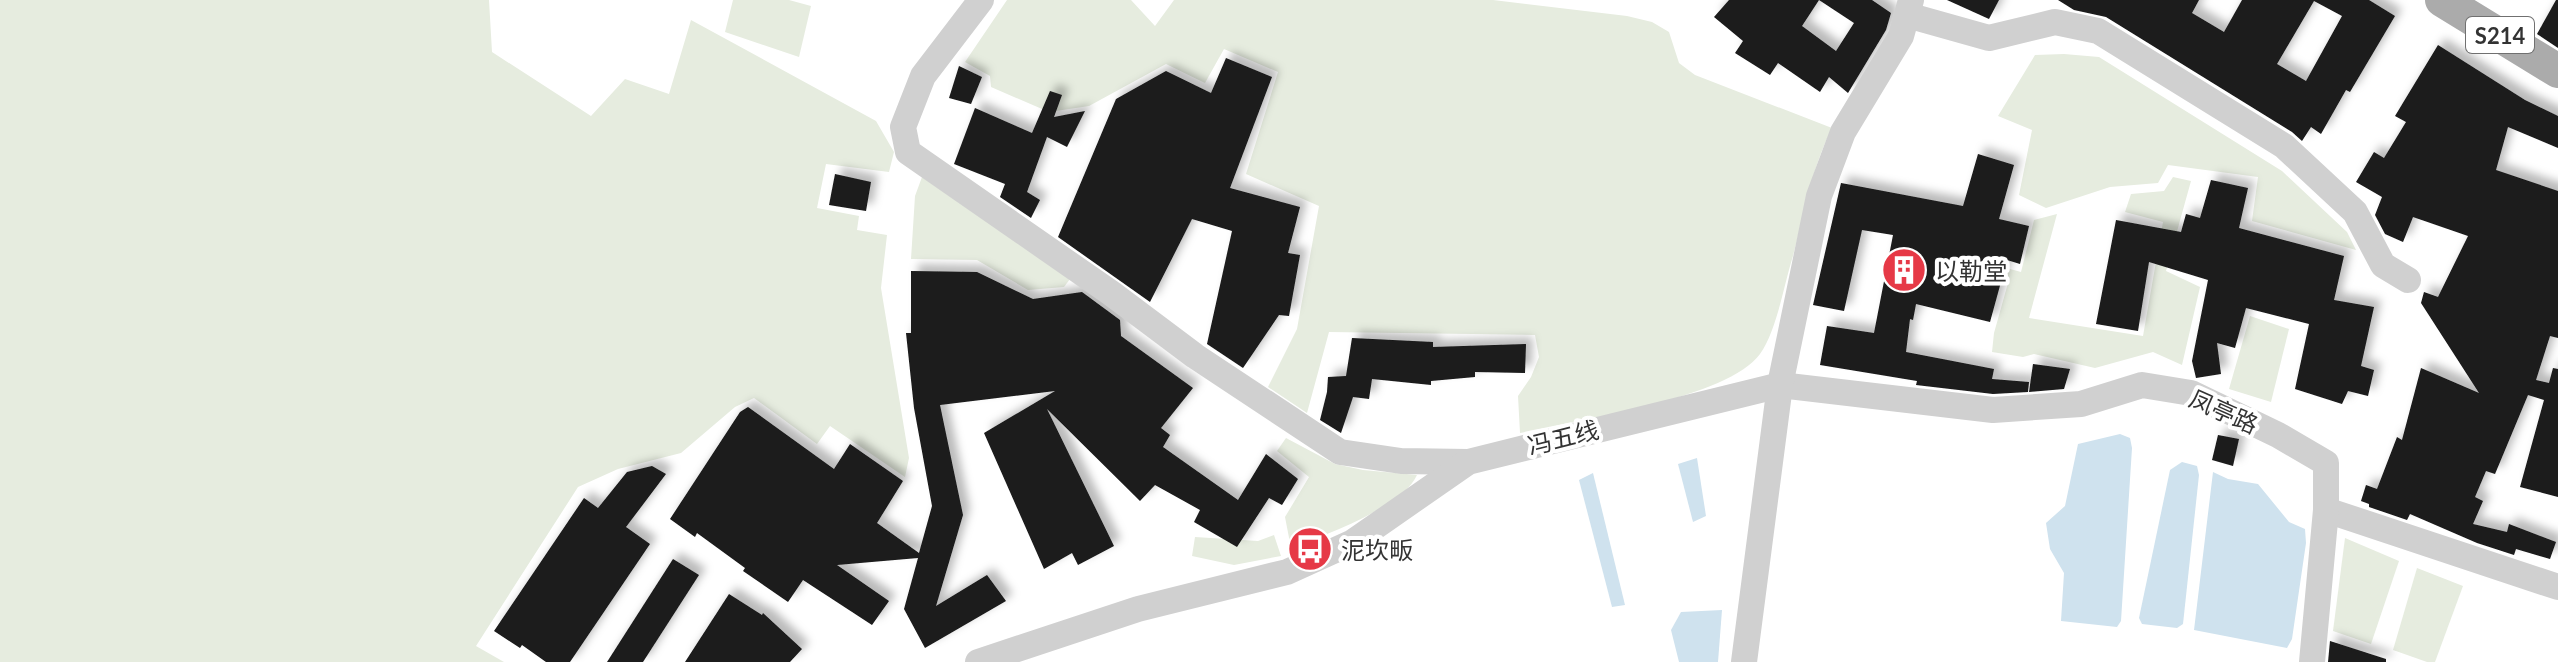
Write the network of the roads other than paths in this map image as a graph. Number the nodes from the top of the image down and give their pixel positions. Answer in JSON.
{"nodes":[{"id":1,"x":981,"y":0,"type":"edge"},
{"id":2,"x":2442,"y":0,"type":"edge"},
{"id":3,"x":1909,"y":8,"type":"edge"},
{"id":4,"x":2558,"y":71,"type":"edge"},
{"id":5,"x":2408,"y":280,"type":"dead end"},
{"id":6,"x":1780,"y":385,"type":"junction"},
{"id":7,"x":1468,"y":462,"type":"junction"},
{"id":8,"x":2326,"y":510,"type":"junction"},
{"id":9,"x":2558,"y":587,"type":"edge"},
{"id":10,"x":978,"y":662,"type":"edge"},
{"id":11,"x":1744,"y":662,"type":"edge"},
{"id":12,"x":2312,"y":662,"type":"edge"}],
"edges":[{"from":1,"to":7,"type":"street"},
{"from":2,"to":4,"type":"main road","number":"S214"},
{"from":3,"to":5,"type":"street"},
{"from":3,"to":6,"type":"street"},
{"from":6,"to":7,"type":"street","name":"冯五线"},
{"from":6,"to":8,"type":"street","name":"凤亭路"},
{"from":6,"to":11,"type":"street"},
{"from":7,"to":10,"type":"street","name":"冯五线"},
{"from":8,"to":9,"type":"street"},
{"from":8,"to":12,"type":"street"}]}
